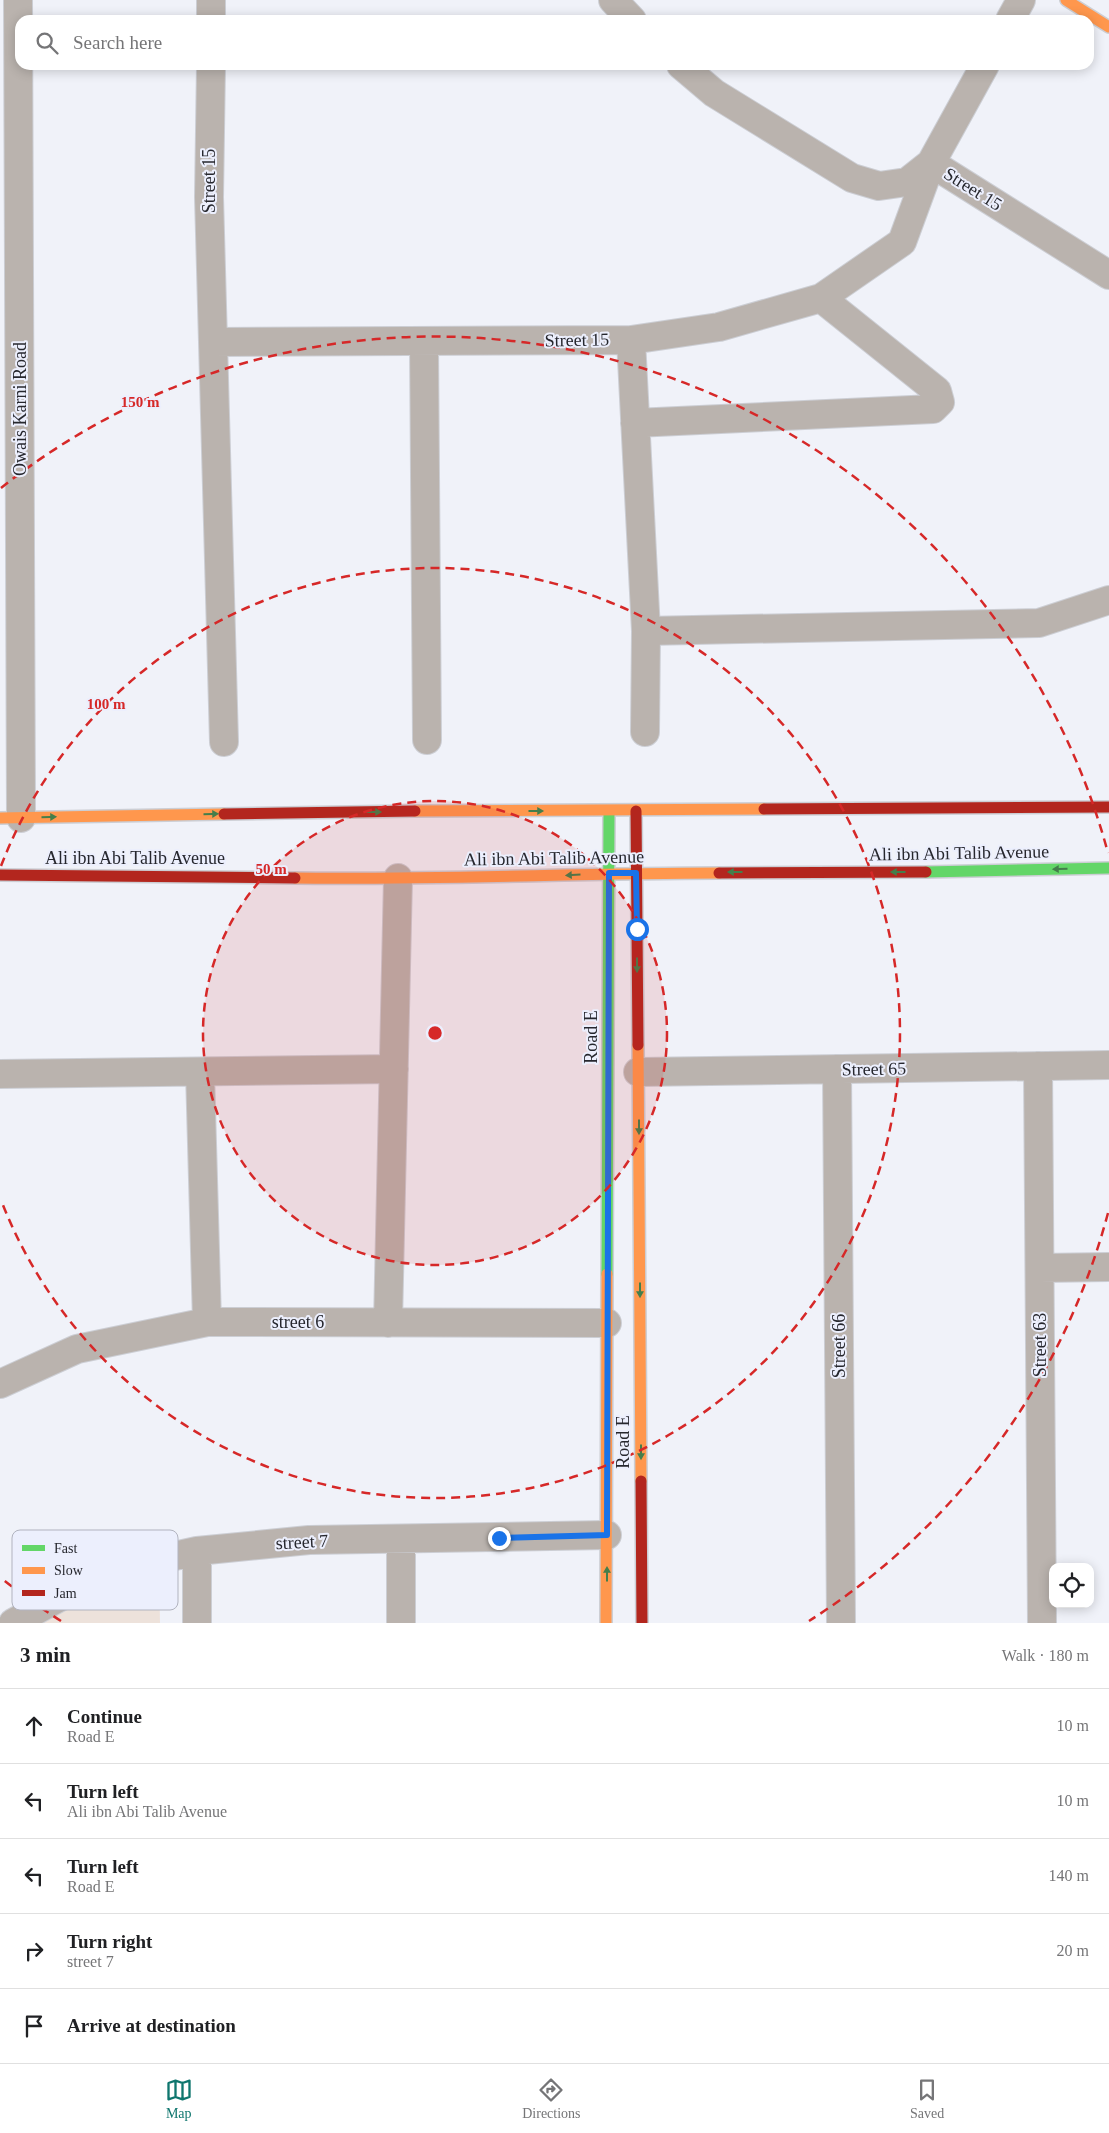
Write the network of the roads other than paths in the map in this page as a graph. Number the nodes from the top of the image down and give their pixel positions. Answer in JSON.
{"nodes":[{"id":1,"x":18,"y":0,"type":"edge"},
{"id":2,"x":211,"y":0,"type":"edge"},
{"id":3,"x":614,"y":0,"type":"edge"},
{"id":4,"x":1022,"y":0,"type":"edge"},
{"id":5,"x":1066,"y":0,"type":"edge"},
{"id":6,"x":16,"y":15,"type":"edge"},
{"id":7,"x":211,"y":15,"type":"edge"},
{"id":8,"x":628,"y":15,"type":"edge"},
{"id":9,"x":1013,"y":15,"type":"edge"},
{"id":10,"x":1090,"y":15,"type":"edge"},
{"id":11,"x":1094,"y":18,"type":"edge"},
{"id":12,"x":1109,"y":27,"type":"edge"},
{"id":13,"x":15,"y":29,"type":"edge"},
{"id":14,"x":13,"y":48,"type":"edge"},
{"id":15,"x":211,"y":70,"type":"edge"},
{"id":16,"x":687,"y":70,"type":"edge"},
{"id":17,"x":982,"y":70,"type":"edge"},
{"id":18,"x":931,"y":163,"type":"junction"},
{"id":19,"x":1109,"y":274,"type":"edge"},
{"id":20,"x":821,"y":298,"type":"junction"},
{"id":21,"x":631,"y":340,"type":"junction"},
{"id":22,"x":213,"y":342,"type":"junction"},
{"id":23,"x":424,"y":342,"type":"junction"},
{"id":24,"x":635,"y":423,"type":"junction"},
{"id":25,"x":1109,"y":600,"type":"edge"},
{"id":26,"x":646,"y":631,"type":"junction"},
{"id":27,"x":645,"y":732,"type":"dead end"},
{"id":28,"x":427,"y":740,"type":"dead end"},
{"id":29,"x":224,"y":742,"type":"dead end"},
{"id":30,"x":1109,"y":806,"type":"edge"},
{"id":31,"x":609,"y":811,"type":"junction"},
{"id":32,"x":636,"y":811,"type":"junction"},
{"id":33,"x":11,"y":818,"type":"edge"},
{"id":34,"x":1109,"y":868,"type":"edge"},
{"id":35,"x":609,"y":873,"type":"junction"},
{"id":36,"x":636,"y":873,"type":"junction"},
{"id":37,"x":0,"y":875,"type":"edge"},
{"id":38,"x":398,"y":878,"type":"junction"},
{"id":39,"x":1109,"y":1065,"type":"edge"},
{"id":40,"x":1038,"y":1066,"type":"junction"},
{"id":41,"x":394,"y":1069,"type":"junction"},
{"id":42,"x":837,"y":1069,"type":"junction"},
{"id":43,"x":200,"y":1072,"type":"junction"},
{"id":44,"x":638,"y":1072,"type":"junction"},
{"id":45,"x":0,"y":1074,"type":"edge"},
{"id":46,"x":1109,"y":1267,"type":"edge"},
{"id":47,"x":1040,"y":1268,"type":"junction"},
{"id":48,"x":207,"y":1322,"type":"junction"},
{"id":49,"x":388,"y":1322,"type":"junction"},
{"id":50,"x":607,"y":1323,"type":"junction"},
{"id":51,"x":0,"y":1384,"type":"edge"},
{"id":52,"x":607,"y":1535,"type":"junction"},
{"id":53,"x":401,"y":1539,"type":"junction"},
{"id":54,"x":197,"y":1551,"type":"junction"},
{"id":55,"x":178,"y":1555,"type":"edge"},
{"id":56,"x":37,"y":1610,"type":"edge"},
{"id":57,"x":13,"y":1623,"type":"edge"},
{"id":58,"x":197,"y":1623,"type":"edge"},
{"id":59,"x":401,"y":1623,"type":"edge"},
{"id":60,"x":606,"y":1623,"type":"edge"},
{"id":61,"x":642,"y":1623,"type":"edge"},
{"id":62,"x":841,"y":1623,"type":"edge"},
{"id":63,"x":1042,"y":1623,"type":"edge"}],
"edges":[{"from":1,"to":6,"type":"street","name":"Owais Karni Road"},
{"from":2,"to":7,"type":"street"},
{"from":3,"to":8,"type":"street"},
{"from":4,"to":9,"type":"street"},
{"from":5,"to":10,"type":"main road"},
{"from":11,"to":12,"type":"main road"},
{"from":13,"to":14,"type":"street","name":"Owais Karni Road"},
{"from":14,"to":33,"type":"street","name":"Owais Karni Road"},
{"from":15,"to":22,"type":"street","name":"Street 15"},
{"from":16,"to":18,"type":"street"},
{"from":17,"to":18,"type":"street"},
{"from":18,"to":19,"type":"street","name":"Street 15"},
{"from":18,"to":20,"type":"street","name":"Street 15"},
{"from":20,"to":21,"type":"street","name":"Street 15"},
{"from":20,"to":24,"type":"street"},
{"from":21,"to":23,"type":"street","name":"Street 15"},
{"from":21,"to":24,"type":"street"},
{"from":22,"to":23,"type":"street","name":"Street 15"},
{"from":22,"to":29,"type":"street"},
{"from":23,"to":28,"type":"street"},
{"from":24,"to":26,"type":"street"},
{"from":25,"to":26,"type":"street"},
{"from":26,"to":27,"type":"street"},
{"from":30,"to":32,"type":"main road"},
{"from":31,"to":32,"type":"main road"},
{"from":33,"to":31,"type":"main road","one_way":true},
{"from":31,"to":35,"type":"main road","name":"Road E"},
{"from":32,"to":36,"type":"main road","name":"Road E"},
{"from":34,"to":36,"type":"main road","name":"Ali ibn Abi Talib Avenue","one_way":true},
{"from":35,"to":36,"type":"main road","name":"Ali ibn Abi Talib Avenue"},
{"from":35,"to":38,"type":"main road","name":"Ali ibn Abi Talib Avenue","one_way":true},
{"from":35,"to":50,"type":"main road","name":"Road E"},
{"from":36,"to":44,"type":"main road","name":"Road E","one_way":true},
{"from":37,"to":38,"type":"main road","name":"Ali ibn Abi Talib Avenue"},
{"from":38,"to":41,"type":"street"},
{"from":39,"to":40,"type":"street","name":"Street 65"},
{"from":40,"to":42,"type":"street","name":"Street 65"},
{"from":40,"to":47,"type":"street","name":"Street 63"},
{"from":41,"to":43,"type":"street"},
{"from":41,"to":49,"type":"street"},
{"from":42,"to":44,"type":"street","name":"Street 65"},
{"from":42,"to":62,"type":"street","name":"Street 66"},
{"from":43,"to":45,"type":"street"},
{"from":43,"to":48,"type":"street"},
{"from":44,"to":61,"type":"main road","name":"Road E","one_way":true},
{"from":46,"to":47,"type":"street"},
{"from":47,"to":63,"type":"street","name":"Street 63"},
{"from":48,"to":49,"type":"street","name":"street 6"},
{"from":48,"to":51,"type":"street","name":"street 6"},
{"from":49,"to":50,"type":"street","name":"street 6"},
{"from":50,"to":52,"type":"main road","name":"Road E"},
{"from":52,"to":53,"type":"street","name":"street 7"},
{"from":60,"to":52,"type":"main road","name":"Road E","one_way":true},
{"from":53,"to":54,"type":"street","name":"street 7"},
{"from":53,"to":59,"type":"street"},
{"from":54,"to":55,"type":"street","name":"street 7"},
{"from":54,"to":58,"type":"street"},
{"from":56,"to":57,"type":"street","name":"street 7"}]}
